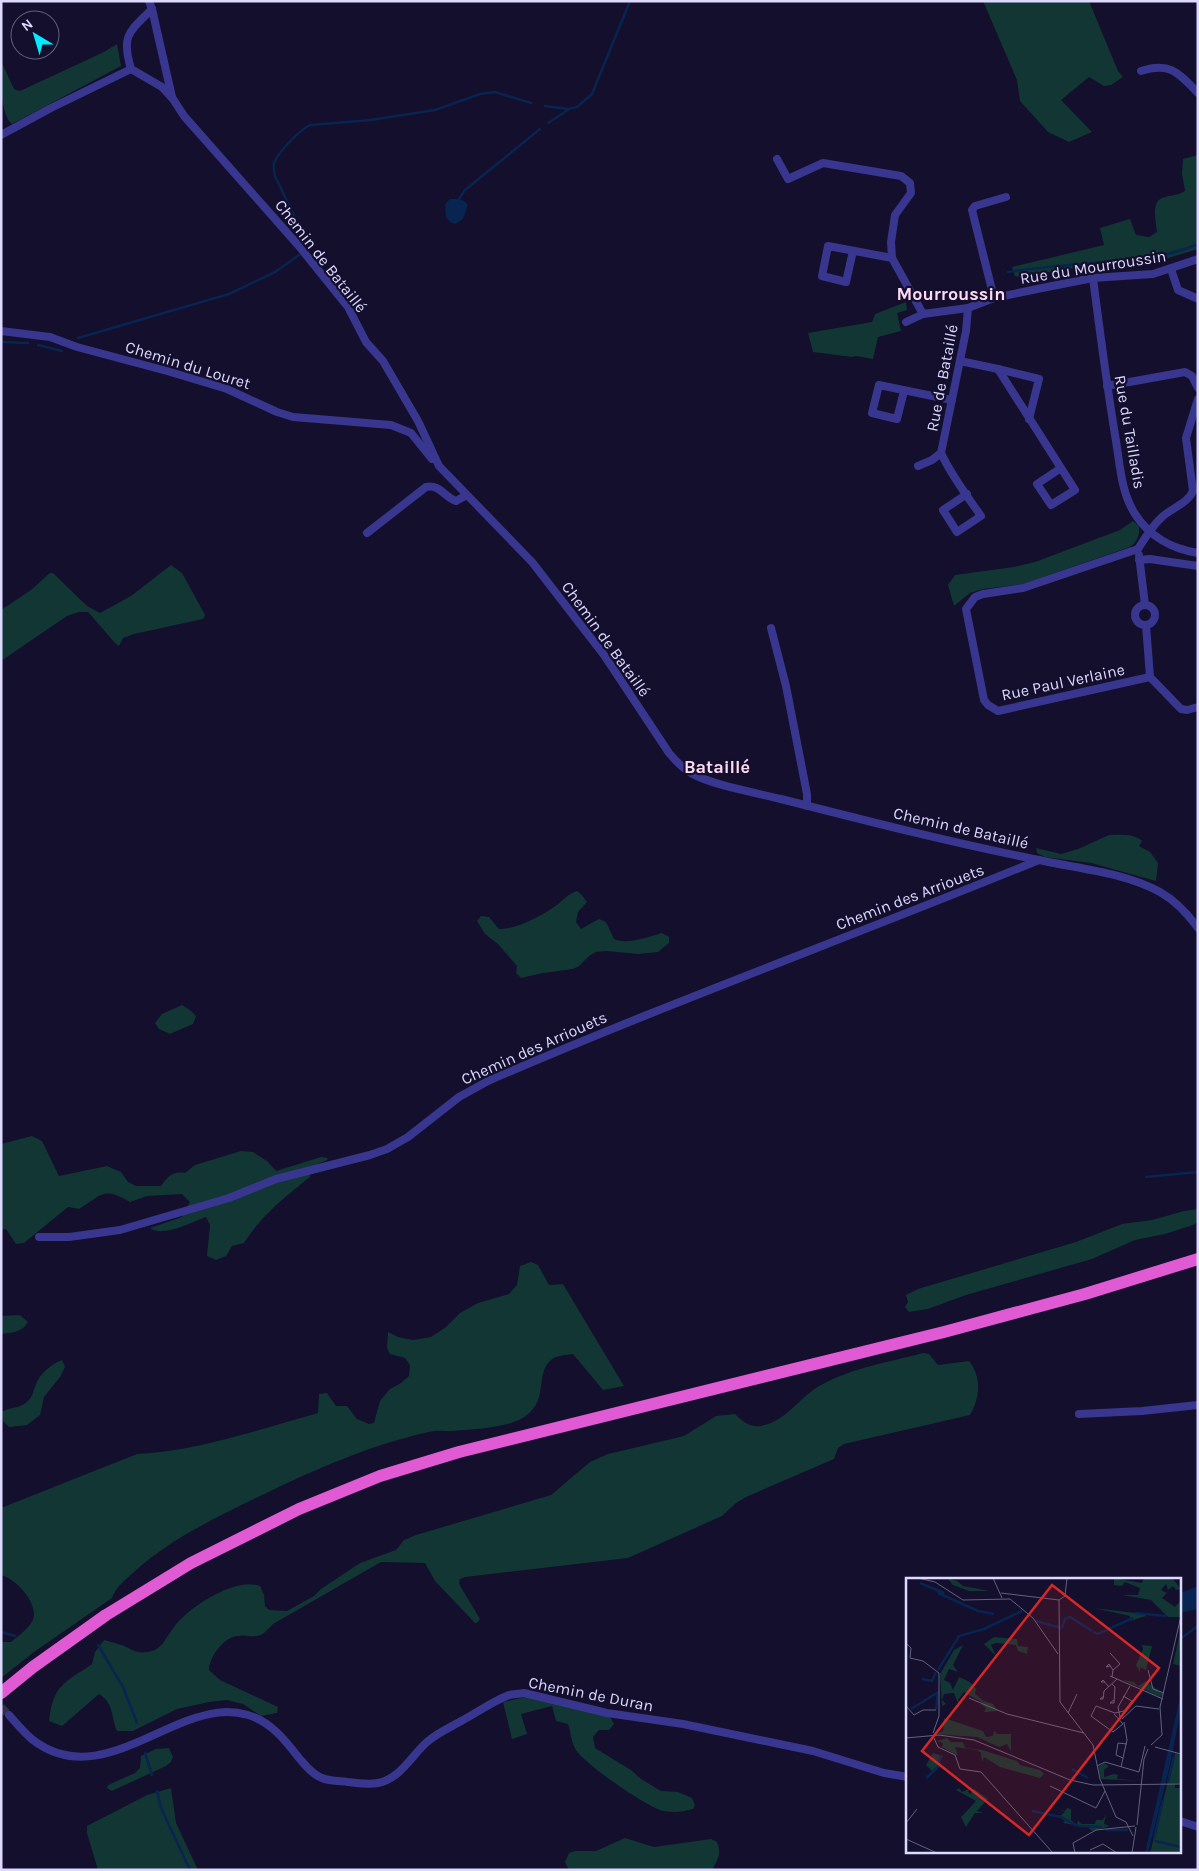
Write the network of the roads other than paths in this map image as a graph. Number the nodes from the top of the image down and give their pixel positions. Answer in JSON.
{"nodes":[{"id":1,"x":151,"y":5,"type":"edge"},
{"id":2,"x":131,"y":69,"type":"junction"},
{"id":3,"x":1141,"y":71,"type":"dead end"},
{"id":4,"x":1198,"y":93,"type":"edge"},
{"id":5,"x":173,"y":99,"type":"junction"},
{"id":6,"x":1,"y":135,"type":"edge"},
{"id":7,"x":777,"y":159,"type":"dead end"},
{"id":8,"x":1006,"y":197,"type":"dead end"},
{"id":9,"x":853,"y":251,"type":"junction"},
{"id":10,"x":892,"y":258,"type":"junction"},
{"id":11,"x":1198,"y":259,"type":"edge"},
{"id":12,"x":1171,"y":269,"type":"junction"},
{"id":13,"x":1093,"y":278,"type":"junction"},
{"id":14,"x":994,"y":298,"type":"junction"},
{"id":15,"x":1196,"y":298,"type":"dead end"},
{"id":16,"x":968,"y":308,"type":"junction"},
{"id":17,"x":922,"y":314,"type":"junction"},
{"id":18,"x":906,"y":322,"type":"dead end"},
{"id":19,"x":1,"y":331,"type":"edge"},
{"id":20,"x":960,"y":361,"type":"junction"},
{"id":21,"x":998,"y":370,"type":"junction"},
{"id":22,"x":1107,"y":386,"type":"junction"},
{"id":23,"x":1198,"y":388,"type":"edge"},
{"id":24,"x":904,"y":391,"type":"junction"},
{"id":25,"x":952,"y":400,"type":"junction"},
{"id":26,"x":1198,"y":400,"type":"edge"},
{"id":27,"x":1029,"y":419,"type":"junction"},
{"id":28,"x":941,"y":453,"type":"junction"},
{"id":29,"x":439,"y":466,"type":"junction"},
{"id":30,"x":918,"y":466,"type":"dead end"},
{"id":31,"x":1061,"y":468,"type":"junction"},
{"id":32,"x":966,"y":494,"type":"junction"},
{"id":33,"x":465,"y":496,"type":"dead end"},
{"id":34,"x":1150,"y":531,"type":"junction"},
{"id":35,"x":367,"y":533,"type":"dead end"},
{"id":36,"x":1138,"y":550,"type":"junction"},
{"id":37,"x":1198,"y":553,"type":"edge"},
{"id":38,"x":1139,"y":560,"type":"junction"},
{"id":39,"x":1198,"y":566,"type":"edge"},
{"id":40,"x":1145,"y":605,"type":"junction"},
{"id":41,"x":1146,"y":625,"type":"junction"},
{"id":42,"x":771,"y":628,"type":"dead end"},
{"id":43,"x":1150,"y":677,"type":"junction"},
{"id":44,"x":1198,"y":707,"type":"edge"},
{"id":45,"x":806,"y":806,"type":"junction"},
{"id":46,"x":1039,"y":860,"type":"junction"},
{"id":47,"x":1198,"y":928,"type":"edge"},
{"id":48,"x":39,"y":1237,"type":"dead end"},
{"id":49,"x":1198,"y":1259,"type":"edge"},
{"id":50,"x":1198,"y":1405,"type":"edge"},
{"id":51,"x":1079,"y":1414,"type":"dead end"},
{"id":52,"x":1,"y":1693,"type":"edge"},
{"id":53,"x":9,"y":1715,"type":"tunnel mouth"},
{"id":54,"x":906,"y":1777,"type":"edge"},
{"id":55,"x":1182,"y":1822,"type":"edge"},
{"id":56,"x":1198,"y":1827,"type":"edge"}],
"edges":[{"from":1,"to":2,"type":"street","name":"Chemin de Bataillé"},
{"from":1,"to":5,"type":"street","name":"Chemin de Bataillé"},
{"from":2,"to":5,"type":"street","name":"Chemin de Bataillé"},
{"from":2,"to":6,"type":"street"},
{"from":3,"to":4,"type":"street"},
{"from":5,"to":29,"type":"street","name":"Chemin de Bataillé"},
{"from":7,"to":10,"type":"street"},
{"from":8,"to":14,"type":"street"},
{"from":9,"to":9,"type":"street"},
{"from":9,"to":10,"type":"street"},
{"from":10,"to":17,"type":"street"},
{"from":11,"to":12,"type":"street","name":"Rue du Mourroussin"},
{"from":12,"to":13,"type":"street","name":"Rue du Mourroussin"},
{"from":12,"to":15,"type":"street"},
{"from":13,"to":14,"type":"street","name":"Rue du Mourroussin"},
{"from":13,"to":22,"type":"street","name":"Rue du Tailladis"},
{"from":14,"to":16,"type":"street","name":"Rue du Mourroussin"},
{"from":16,"to":17,"type":"street","name":"Rue du Mourroussin"},
{"from":16,"to":20,"type":"street","name":"Rue de Bataillé"},
{"from":17,"to":18,"type":"street","name":"Rue du Mourroussin"},
{"from":19,"to":29,"type":"street","name":"Chemin du Louret"},
{"from":20,"to":21,"type":"street"},
{"from":20,"to":25,"type":"street","name":"Rue de Bataillé"},
{"from":21,"to":27,"type":"street"},
{"from":21,"to":27,"type":"street"},
{"from":22,"to":23,"type":"street"},
{"from":22,"to":34,"type":"street","name":"Rue du Tailladis"},
{"from":24,"to":24,"type":"street"},
{"from":24,"to":25,"type":"street"},
{"from":25,"to":28,"type":"street","name":"Rue de Bataillé"},
{"from":26,"to":34,"type":"street"},
{"from":27,"to":31,"type":"street"},
{"from":28,"to":30,"type":"street","name":"Rue de Bataillé"},
{"from":28,"to":32,"type":"street","name":"Rue de Bataillé"},
{"from":29,"to":45,"type":"street","name":"Chemin de Bataillé"},
{"from":31,"to":31,"type":"street"},
{"from":32,"to":32,"type":"street","name":"Rue de Bataillé"},
{"from":33,"to":35,"type":"street"},
{"from":34,"to":36,"type":"street"},
{"from":34,"to":37,"type":"street","name":"Rue du Tailladis"},
{"from":36,"to":38,"type":"street"},
{"from":36,"to":43,"type":"street","name":"Rue Paul Verlaine"},
{"from":38,"to":39,"type":"street"},
{"from":38,"to":40,"type":"street"},
{"from":40,"to":41,"type":"street"},
{"from":40,"to":41,"type":"street"},
{"from":41,"to":43,"type":"street"},
{"from":42,"to":45,"type":"street"},
{"from":43,"to":44,"type":"street","name":"Rue Paul Verlaine"},
{"from":45,"to":46,"type":"street","name":"Chemin de Bataillé"},
{"from":46,"to":47,"type":"street","name":"Chemin de Bataillé"},
{"from":46,"to":48,"type":"street","name":"Chemin des Arriouets"},
{"from":49,"to":52,"type":"highway"},
{"from":50,"to":51,"type":"street"},
{"from":53,"to":54,"type":"street","name":"Chemin de Duran"},
{"from":55,"to":56,"type":"street"}]}
